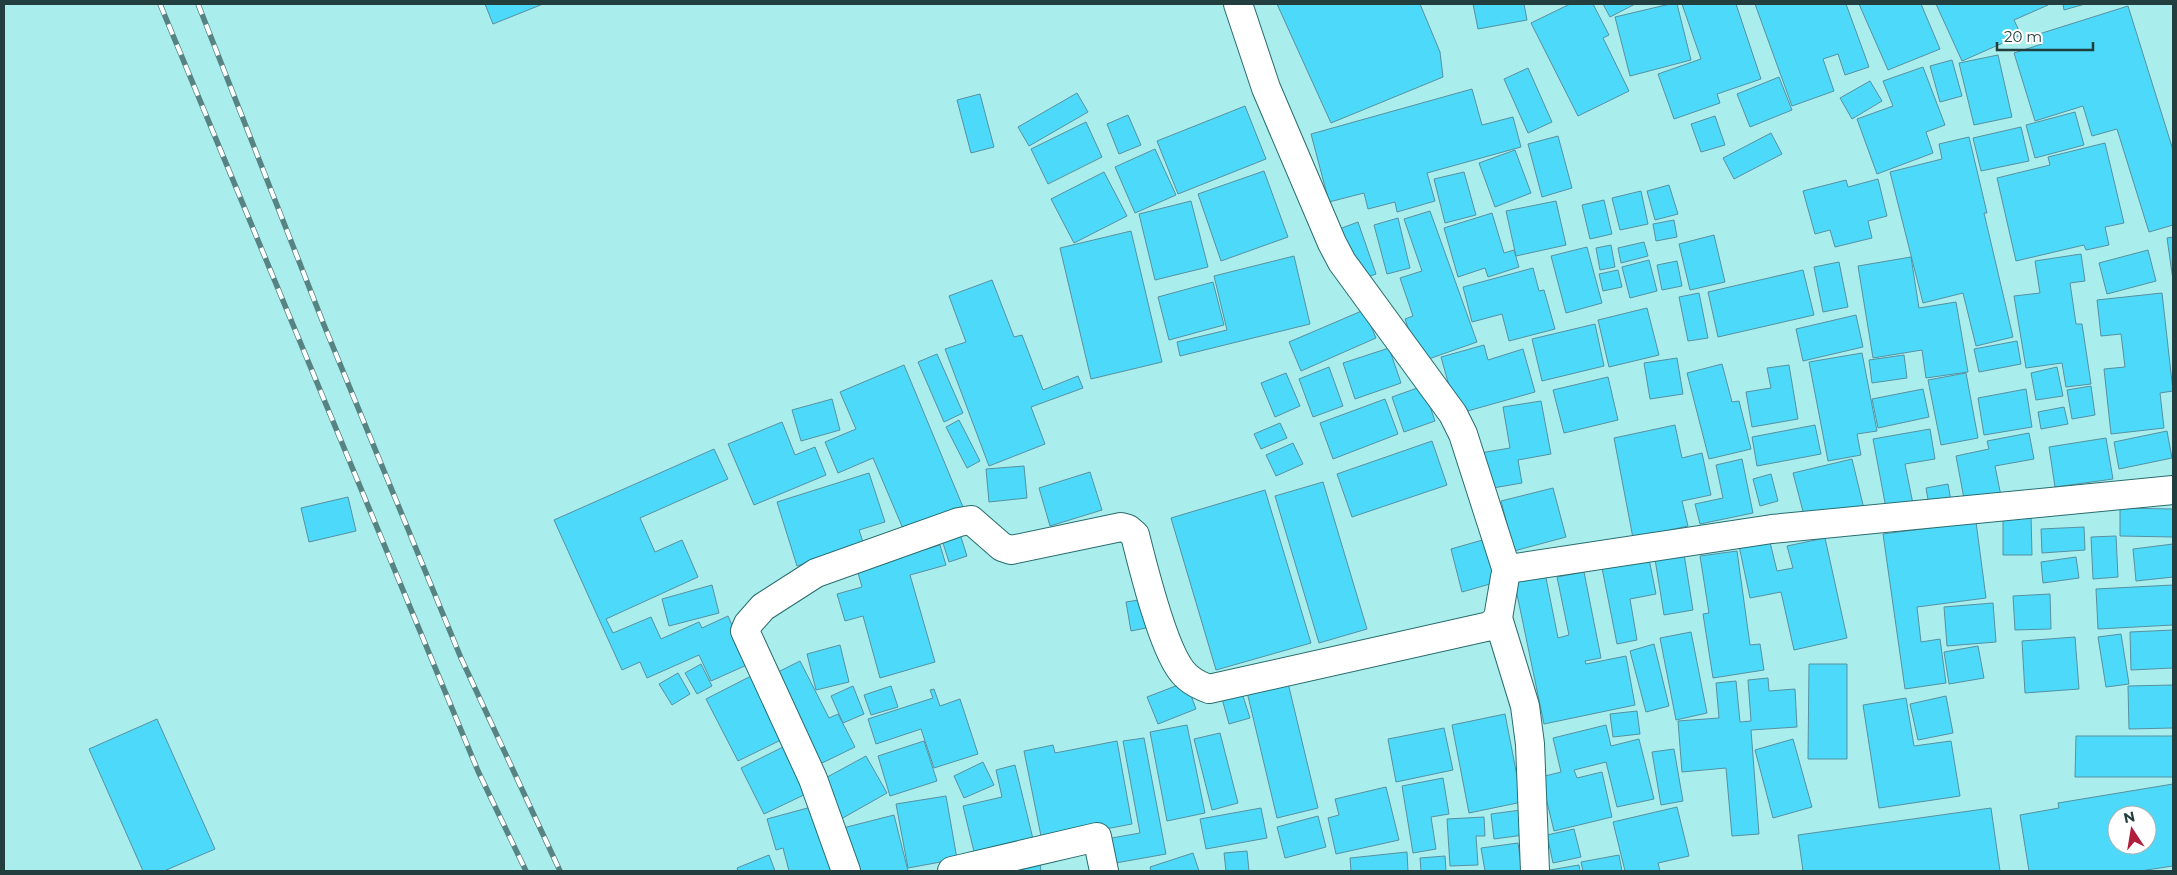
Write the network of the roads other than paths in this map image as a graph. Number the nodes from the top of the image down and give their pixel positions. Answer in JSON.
{"nodes":[{"id":1,"x":1238,"y":4,"type":"edge"},
{"id":2,"x":2173,"y":490,"type":"edge"},
{"id":3,"x":1508,"y":572,"type":"junction"},
{"id":4,"x":1498,"y":618,"type":"junction"},
{"id":5,"x":846,"y":871,"type":"edge"},
{"id":6,"x":952,"y":871,"type":"edge"},
{"id":7,"x":1104,"y":871,"type":"edge"},
{"id":8,"x":1535,"y":871,"type":"edge"}],
"edges":[{"from":1,"to":3,"type":"street"},
{"from":2,"to":3,"type":"street"},
{"from":3,"to":4,"type":"street"},
{"from":4,"to":5,"type":"street"},
{"from":4,"to":8,"type":"street"},
{"from":6,"to":7,"type":"street"}]}
